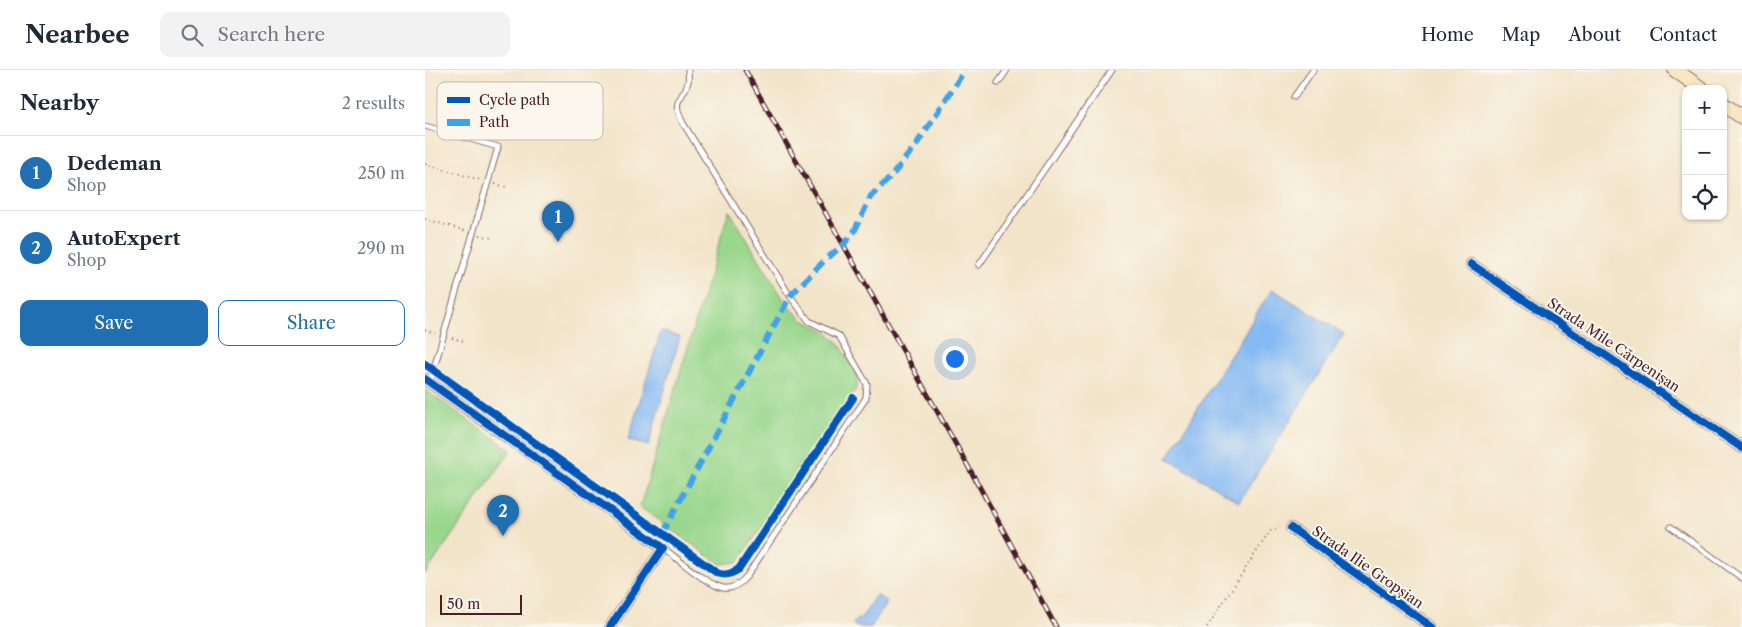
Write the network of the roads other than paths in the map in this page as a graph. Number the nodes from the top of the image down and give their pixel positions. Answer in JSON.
{"nodes":[{"id":1,"x":689,"y":70,"type":"edge"},
{"id":2,"x":1007,"y":70,"type":"edge"},
{"id":3,"x":1112,"y":70,"type":"edge"},
{"id":4,"x":1313,"y":70,"type":"edge"},
{"id":5,"x":1675,"y":70,"type":"edge"},
{"id":6,"x":998,"y":83,"type":"dead end"},
{"id":7,"x":1696,"y":85,"type":"edge"},
{"id":8,"x":1294,"y":97,"type":"dead end"},
{"id":9,"x":1727,"y":107,"type":"edge"},
{"id":10,"x":1742,"y":117,"type":"edge"},
{"id":11,"x":474,"y":140,"type":"edge"},
{"id":12,"x":979,"y":264,"type":"dead end"},
{"id":13,"x":1471,"y":264,"type":"dead end"},
{"id":14,"x":427,"y":381,"type":"edge"},
{"id":15,"x":1742,"y":448,"type":"edge"},
{"id":16,"x":1671,"y":527,"type":"dead end"},
{"id":17,"x":1291,"y":528,"type":"road end"},
{"id":18,"x":663,"y":548,"type":"junction"},
{"id":19,"x":1742,"y":578,"type":"edge"},
{"id":20,"x":610,"y":627,"type":"edge"},
{"id":21,"x":1431,"y":627,"type":"edge"}],
"edges":[{"from":1,"to":18,"type":"lane"},
{"from":2,"to":6,"type":"lane"},
{"from":3,"to":12,"type":"lane"},
{"from":4,"to":8,"type":"lane"},
{"from":5,"to":7,"type":"street"},
{"from":9,"to":10,"type":"street"},
{"from":11,"to":14,"type":"lane"},
{"from":13,"to":15,"type":"street","name":"Strada Mile Cărpenișan"},
{"from":14,"to":18,"type":"street"},
{"from":16,"to":19,"type":"lane"},
{"from":17,"to":21,"type":"street","name":"Strada Ilie Gropșian"},
{"from":18,"to":20,"type":"street"}]}
